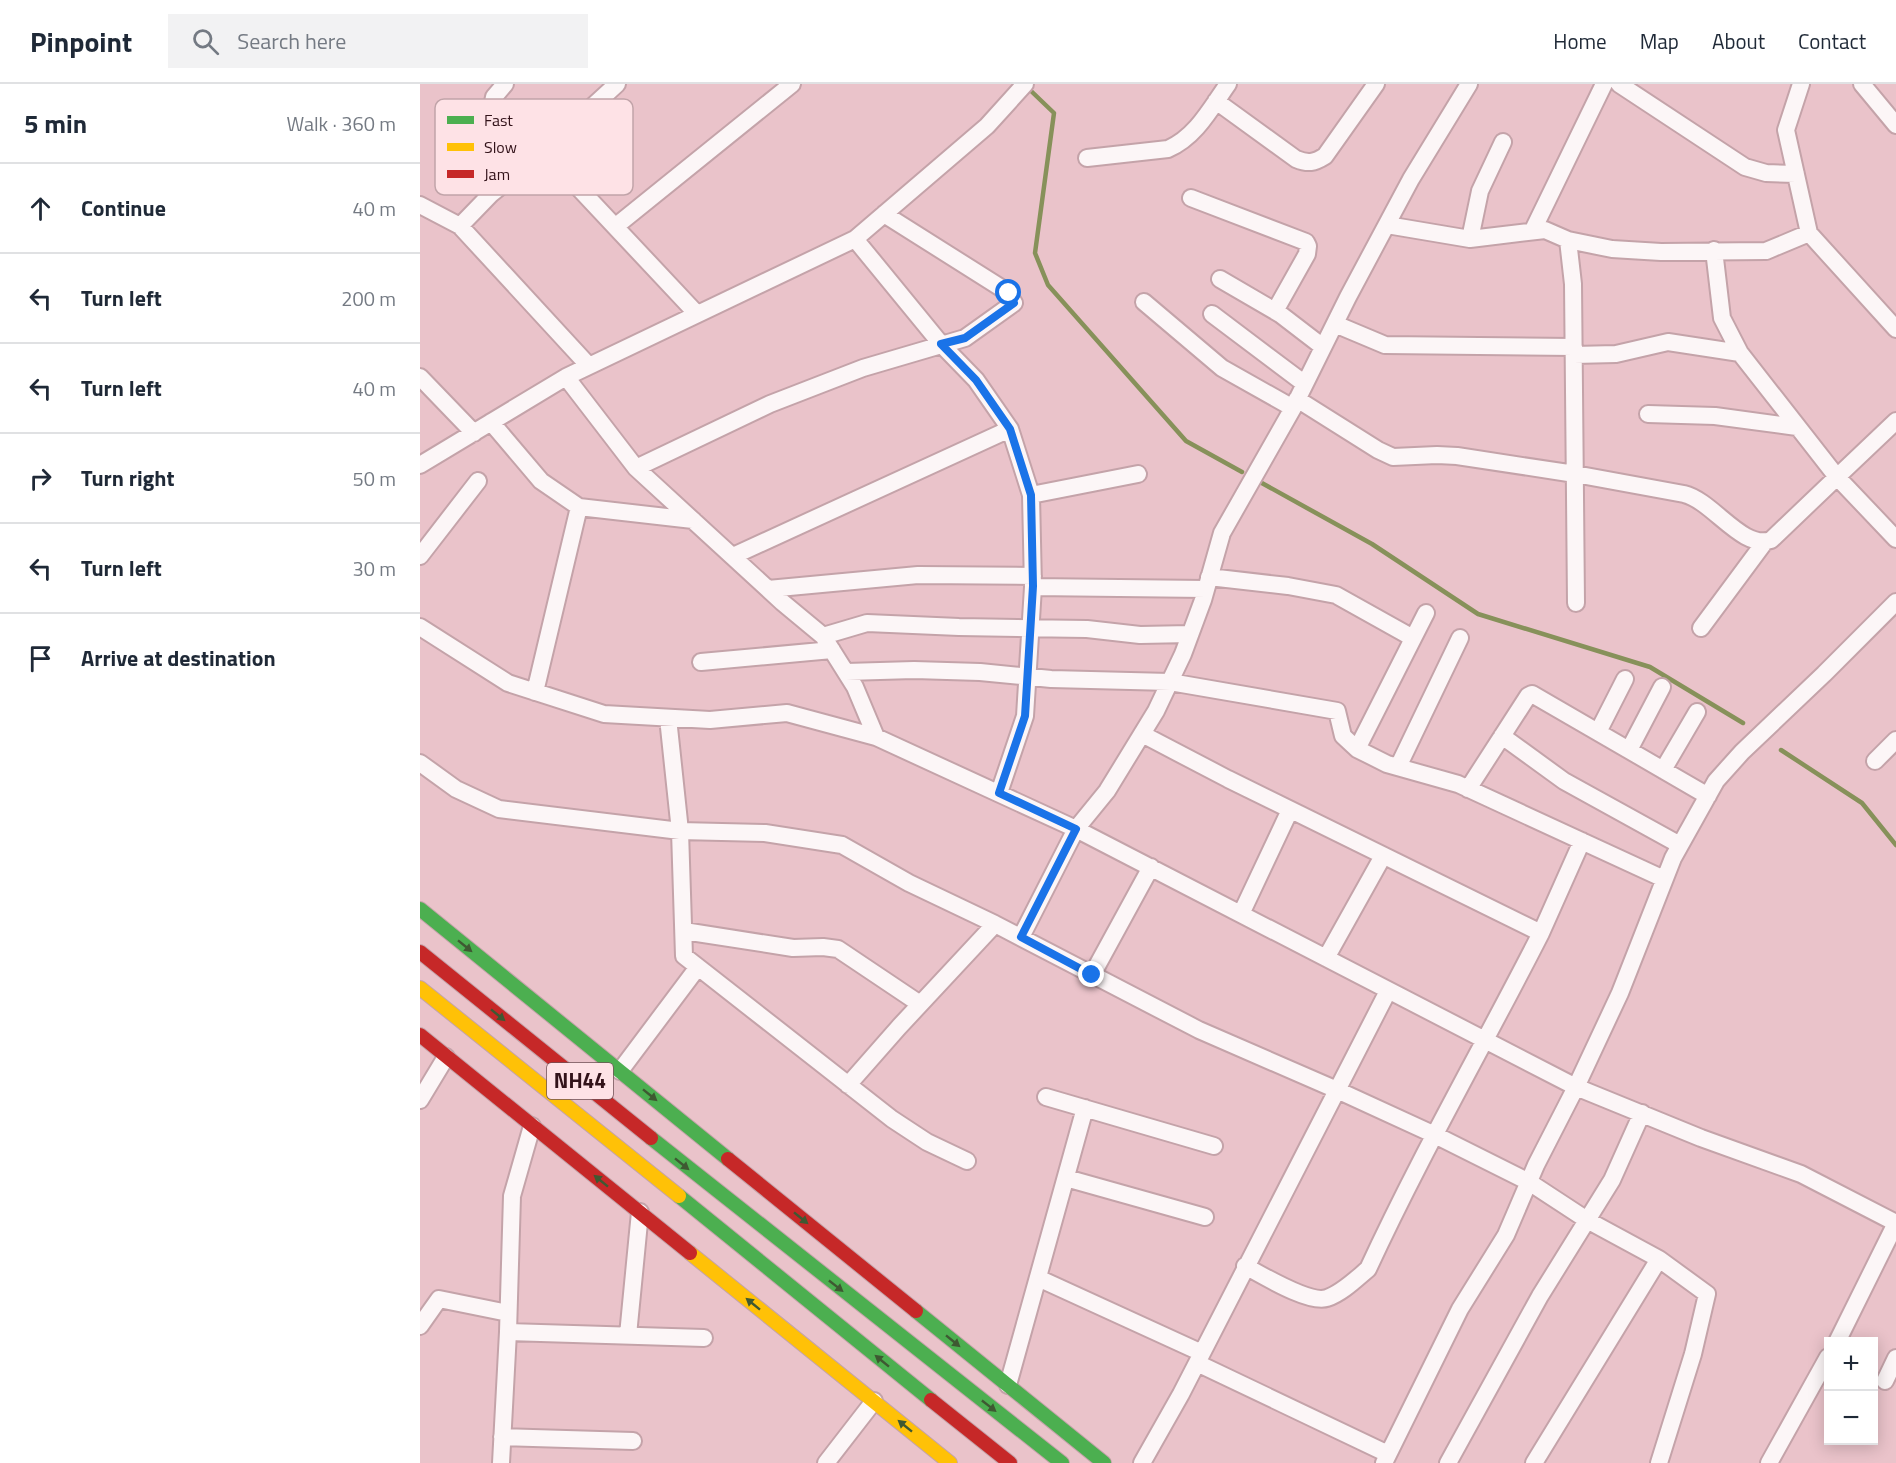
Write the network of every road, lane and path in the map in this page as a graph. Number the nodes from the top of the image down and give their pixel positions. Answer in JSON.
{"nodes":[{"id":1,"x":505,"y":84,"type":"edge"},
{"id":2,"x":617,"y":84,"type":"edge"},
{"id":3,"x":792,"y":84,"type":"edge"},
{"id":4,"x":1025,"y":84,"type":"edge"},
{"id":5,"x":1228,"y":84,"type":"edge"},
{"id":6,"x":1376,"y":84,"type":"edge"},
{"id":7,"x":1469,"y":84,"type":"edge"},
{"id":8,"x":1604,"y":84,"type":"edge"},
{"id":9,"x":1619,"y":84,"type":"edge"},
{"id":10,"x":1801,"y":84,"type":"edge"},
{"id":11,"x":1862,"y":84,"type":"edge"},
{"id":12,"x":494,"y":99,"type":"edge"},
{"id":13,"x":601,"y":99,"type":"edge"},
{"id":14,"x":1216,"y":101,"type":"junction"},
{"id":15,"x":1896,"y":125,"type":"edge"},
{"id":16,"x":1503,"y":142,"type":"dead end"},
{"id":17,"x":1087,"y":158,"type":"dead end"},
{"id":18,"x":1796,"y":174,"type":"junction"},
{"id":19,"x":490,"y":195,"type":"edge"},
{"id":20,"x":586,"y":195,"type":"edge"},
{"id":21,"x":1191,"y":198,"type":"dead end"},
{"id":22,"x":420,"y":205,"type":"edge"},
{"id":23,"x":884,"y":214,"type":"junction"},
{"id":24,"x":1387,"y":225,"type":"junction"},
{"id":25,"x":460,"y":226,"type":"junction"},
{"id":26,"x":616,"y":226,"type":"junction"},
{"id":27,"x":1533,"y":230,"type":"junction"},
{"id":28,"x":1809,"y":233,"type":"junction"},
{"id":29,"x":855,"y":239,"type":"junction"},
{"id":30,"x":1470,"y":239,"type":"junction"},
{"id":31,"x":1568,"y":240,"type":"junction"},
{"id":32,"x":1714,"y":250,"type":"junction"},
{"id":33,"x":1220,"y":279,"type":"dead end"},
{"id":34,"x":1144,"y":302,"type":"dead end"},
{"id":35,"x":1275,"y":311,"type":"junction"},
{"id":36,"x":697,"y":314,"type":"junction"},
{"id":37,"x":1212,"y":314,"type":"dead end"},
{"id":38,"x":1335,"y":324,"type":"junction"},
{"id":39,"x":1896,"y":329,"type":"edge"},
{"id":40,"x":941,"y":344,"type":"junction"},
{"id":41,"x":1323,"y":347,"type":"junction"},
{"id":42,"x":1574,"y":351,"type":"junction"},
{"id":43,"x":1740,"y":353,"type":"junction"},
{"id":44,"x":590,"y":366,"type":"junction"},
{"id":45,"x":420,"y":377,"type":"edge"},
{"id":46,"x":566,"y":377,"type":"junction"},
{"id":47,"x":1298,"y":397,"type":"junction"},
{"id":48,"x":1648,"y":414,"type":"dead end"},
{"id":49,"x":491,"y":422,"type":"junction"},
{"id":50,"x":1797,"y":427,"type":"junction"},
{"id":51,"x":1010,"y":429,"type":"junction"},
{"id":52,"x":1893,"y":431,"type":"edge"},
{"id":53,"x":474,"y":433,"type":"junction"},
{"id":54,"x":420,"y":465,"type":"edge"},
{"id":55,"x":636,"y":468,"type":"junction"},
{"id":56,"x":1138,"y":474,"type":"dead end"},
{"id":57,"x":1575,"y":474,"type":"junction"},
{"id":58,"x":1837,"y":477,"type":"junction"},
{"id":59,"x":478,"y":481,"type":"dead end"},
{"id":60,"x":1031,"y":495,"type":"junction"},
{"id":61,"x":579,"y":507,"type":"junction"},
{"id":62,"x":693,"y":520,"type":"junction"},
{"id":63,"x":1896,"y":539,"type":"edge"},
{"id":64,"x":1764,"y":543,"type":"junction"},
{"id":65,"x":420,"y":556,"type":"edge"},
{"id":66,"x":733,"y":556,"type":"junction"},
{"id":67,"x":1033,"y":581,"type":"junction"},
{"id":68,"x":1208,"y":583,"type":"junction"},
{"id":69,"x":768,"y":589,"type":"junction"},
{"id":70,"x":1896,"y":602,"type":"edge"},
{"id":71,"x":1576,"y":603,"type":"dead end"},
{"id":72,"x":1426,"y":613,"type":"dead end"},
{"id":73,"x":420,"y":627,"type":"edge"},
{"id":74,"x":1030,"y":628,"type":"junction"},
{"id":75,"x":1701,"y":628,"type":"dead end"},
{"id":76,"x":1190,"y":634,"type":"junction"},
{"id":77,"x":1413,"y":638,"type":"junction"},
{"id":78,"x":1460,"y":638,"type":"dead end"},
{"id":79,"x":827,"y":643,"type":"junction"},
{"id":80,"x":701,"y":662,"type":"dead end"},
{"id":81,"x":846,"y":672,"type":"junction"},
{"id":82,"x":1027,"y":677,"type":"junction"},
{"id":83,"x":1625,"y":679,"type":"dead end"},
{"id":84,"x":1170,"y":682,"type":"junction"},
{"id":85,"x":1662,"y":687,"type":"dead end"},
{"id":86,"x":536,"y":692,"type":"junction"},
{"id":87,"x":1697,"y":712,"type":"dead end"},
{"id":88,"x":668,"y":718,"type":"junction"},
{"id":89,"x":1598,"y":732,"type":"junction"},
{"id":90,"x":1142,"y":734,"type":"junction"},
{"id":91,"x":1502,"y":736,"type":"junction"},
{"id":92,"x":876,"y":737,"type":"junction"},
{"id":93,"x":1896,"y":740,"type":"edge"},
{"id":94,"x":1357,"y":748,"type":"junction"},
{"id":95,"x":1629,"y":750,"type":"junction"},
{"id":96,"x":1875,"y":761,"type":"dead end"},
{"id":97,"x":420,"y":762,"type":"edge"},
{"id":98,"x":1398,"y":767,"type":"junction"},
{"id":99,"x":1663,"y":770,"type":"junction"},
{"id":100,"x":1468,"y":789,"type":"junction"},
{"id":101,"x":999,"y":793,"type":"junction"},
{"id":102,"x":1708,"y":796,"type":"junction"},
{"id":103,"x":1290,"y":810,"type":"junction"},
{"id":104,"x":1076,"y":829,"type":"junction"},
{"id":105,"x":680,"y":831,"type":"junction"},
{"id":106,"x":1582,"y":841,"type":"junction"},
{"id":107,"x":1680,"y":845,"type":"junction"},
{"id":108,"x":1383,"y":856,"type":"junction"},
{"id":109,"x":1151,"y":867,"type":"junction"},
{"id":110,"x":1664,"y":879,"type":"junction"},
{"id":111,"x":420,"y":909,"type":"edge"},
{"id":112,"x":1240,"y":914,"type":"junction"},
{"id":113,"x":995,"y":924,"type":"junction"},
{"id":114,"x":684,"y":931,"type":"junction"},
{"id":115,"x":1541,"y":933,"type":"junction"},
{"id":116,"x":1021,"y":937,"type":"junction"},
{"id":117,"x":420,"y":952,"type":"edge"},
{"id":118,"x":1326,"y":958,"type":"junction"},
{"id":119,"x":698,"y":967,"type":"junction"},
{"id":120,"x":1092,"y":975,"type":"junction"},
{"id":121,"x":420,"y":988,"type":"edge"},
{"id":122,"x":1388,"y":991,"type":"junction"},
{"id":123,"x":920,"y":1004,"type":"junction"},
{"id":124,"x":420,"y":1035,"type":"edge"},
{"id":125,"x":1486,"y":1041,"type":"junction"},
{"id":126,"x":446,"y":1057,"type":"junction"},
{"id":127,"x":620,"y":1071,"type":"junction"},
{"id":128,"x":848,"y":1085,"type":"junction"},
{"id":129,"x":1576,"y":1087,"type":"junction"},
{"id":130,"x":1338,"y":1090,"type":"junction"},
{"id":131,"x":1046,"y":1097,"type":"dead end"},
{"id":132,"x":420,"y":1100,"type":"edge"},
{"id":133,"x":1084,"y":1108,"type":"junction"},
{"id":134,"x":1642,"y":1113,"type":"junction"},
{"id":135,"x":532,"y":1126,"type":"junction"},
{"id":136,"x":1435,"y":1135,"type":"junction"},
{"id":137,"x":1214,"y":1146,"type":"dead end"},
{"id":138,"x":967,"y":1161,"type":"dead end"},
{"id":139,"x":1066,"y":1178,"type":"junction"},
{"id":140,"x":1529,"y":1182,"type":"junction"},
{"id":141,"x":640,"y":1212,"type":"junction"},
{"id":142,"x":1205,"y":1217,"type":"dead end"},
{"id":143,"x":1587,"y":1220,"type":"junction"},
{"id":144,"x":1896,"y":1223,"type":"edge"},
{"id":145,"x":1659,"y":1259,"type":"junction"},
{"id":146,"x":1245,"y":1266,"type":"junction"},
{"id":147,"x":1038,"y":1278,"type":"junction"},
{"id":148,"x":508,"y":1313,"type":"junction"},
{"id":149,"x":420,"y":1326,"type":"edge"},
{"id":150,"x":508,"y":1332,"type":"junction"},
{"id":151,"x":628,"y":1335,"type":"junction"},
{"id":152,"x":1840,"y":1337,"type":"edge"},
{"id":153,"x":704,"y":1338,"type":"dead end"},
{"id":154,"x":1199,"y":1358,"type":"junction"},
{"id":155,"x":1896,"y":1358,"type":"edge"},
{"id":156,"x":1824,"y":1364,"type":"edge"},
{"id":157,"x":1885,"y":1380,"type":"dead end"},
{"id":158,"x":1008,"y":1385,"type":"junction"},
{"id":159,"x":874,"y":1401,"type":"junction"},
{"id":160,"x":502,"y":1437,"type":"junction"},
{"id":161,"x":633,"y":1441,"type":"dead end"},
{"id":162,"x":1386,"y":1459,"type":"edge"},
{"id":163,"x":501,"y":1463,"type":"edge"},
{"id":164,"x":826,"y":1463,"type":"edge"},
{"id":165,"x":950,"y":1463,"type":"edge"},
{"id":166,"x":1010,"y":1463,"type":"edge"},
{"id":167,"x":1062,"y":1463,"type":"edge"},
{"id":168,"x":1104,"y":1463,"type":"edge"},
{"id":169,"x":1142,"y":1463,"type":"edge"},
{"id":170,"x":1448,"y":1463,"type":"edge"},
{"id":171,"x":1534,"y":1463,"type":"edge"},
{"id":172,"x":1659,"y":1463,"type":"edge"},
{"id":173,"x":1768,"y":1463,"type":"edge"}],
"edges":[{"from":1,"to":12,"type":"street"},
{"from":2,"to":13,"type":"street"},
{"from":3,"to":26,"type":"street"},
{"from":4,"to":23,"type":"street"},
{"from":5,"to":14,"type":"street"},
{"from":6,"to":14,"type":"street"},
{"from":7,"to":24,"type":"street"},
{"from":8,"to":27,"type":"street"},
{"from":9,"to":18,"type":"street"},
{"from":10,"to":18,"type":"street"},
{"from":11,"to":15,"type":"street"},
{"from":14,"to":17,"type":"street"},
{"from":16,"to":30,"type":"street"},
{"from":18,"to":28,"type":"street"},
{"from":19,"to":25,"type":"street"},
{"from":20,"to":26,"type":"street"},
{"from":21,"to":35,"type":"street"},
{"from":22,"to":25,"type":"street"},
{"from":23,"to":29,"type":"street"},
{"from":23,"to":40,"type":"street"},
{"from":24,"to":30,"type":"street"},
{"from":24,"to":38,"type":"street"},
{"from":25,"to":44,"type":"street"},
{"from":26,"to":36,"type":"street"},
{"from":27,"to":30,"type":"street"},
{"from":27,"to":31,"type":"street"},
{"from":28,"to":32,"type":"street"},
{"from":28,"to":39,"type":"street"},
{"from":29,"to":36,"type":"street"},
{"from":29,"to":40,"type":"street"},
{"from":31,"to":32,"type":"street"},
{"from":31,"to":42,"type":"street"},
{"from":32,"to":43,"type":"street"},
{"from":33,"to":35,"type":"street"},
{"from":34,"to":47,"type":"street"},
{"from":35,"to":41,"type":"street"},
{"from":36,"to":44,"type":"street"},
{"from":37,"to":47,"type":"street"},
{"from":38,"to":41,"type":"street"},
{"from":38,"to":42,"type":"street"},
{"from":40,"to":51,"type":"street"},
{"from":40,"to":55,"type":"street"},
{"from":41,"to":47,"type":"street"},
{"from":42,"to":43,"type":"street"},
{"from":42,"to":57,"type":"street"},
{"from":43,"to":50,"type":"street"},
{"from":44,"to":46,"type":"street"},
{"from":45,"to":53,"type":"street"},
{"from":46,"to":49,"type":"street"},
{"from":46,"to":55,"type":"street"},
{"from":47,"to":57,"type":"street"},
{"from":47,"to":68,"type":"street"},
{"from":48,"to":50,"type":"street"},
{"from":49,"to":53,"type":"street"},
{"from":49,"to":61,"type":"street"},
{"from":50,"to":58,"type":"street"},
{"from":51,"to":60,"type":"street"},
{"from":51,"to":66,"type":"street"},
{"from":52,"to":58,"type":"street"},
{"from":53,"to":54,"type":"street"},
{"from":55,"to":62,"type":"street"},
{"from":56,"to":60,"type":"street"},
{"from":57,"to":64,"type":"street"},
{"from":57,"to":71,"type":"street"},
{"from":58,"to":63,"type":"street"},
{"from":58,"to":64,"type":"street"},
{"from":59,"to":65,"type":"street"},
{"from":60,"to":67,"type":"street"},
{"from":61,"to":62,"type":"street"},
{"from":61,"to":86,"type":"street"},
{"from":62,"to":66,"type":"street"},
{"from":64,"to":75,"type":"street"},
{"from":66,"to":69,"type":"street"},
{"from":67,"to":68,"type":"street"},
{"from":67,"to":69,"type":"street"},
{"from":67,"to":74,"type":"street"},
{"from":68,"to":76,"type":"street"},
{"from":68,"to":77,"type":"street"},
{"from":69,"to":79,"type":"street"},
{"from":70,"to":102,"type":"street"},
{"from":72,"to":77,"type":"street"},
{"from":73,"to":86,"type":"street"},
{"from":74,"to":76,"type":"street"},
{"from":74,"to":79,"type":"street"},
{"from":74,"to":82,"type":"street"},
{"from":76,"to":84,"type":"street"},
{"from":77,"to":94,"type":"street"},
{"from":78,"to":98,"type":"street"},
{"from":79,"to":80,"type":"street"},
{"from":79,"to":81,"type":"street"},
{"from":81,"to":82,"type":"street"},
{"from":81,"to":92,"type":"street"},
{"from":82,"to":84,"type":"street"},
{"from":82,"to":101,"type":"street"},
{"from":83,"to":89,"type":"street"},
{"from":84,"to":90,"type":"street"},
{"from":84,"to":94,"type":"street"},
{"from":85,"to":95,"type":"street"},
{"from":86,"to":88,"type":"street"},
{"from":87,"to":99,"type":"street"},
{"from":88,"to":92,"type":"street"},
{"from":88,"to":105,"type":"street"},
{"from":89,"to":91,"type":"street"},
{"from":89,"to":95,"type":"street"},
{"from":90,"to":103,"type":"street"},
{"from":90,"to":104,"type":"street"},
{"from":91,"to":100,"type":"street"},
{"from":91,"to":107,"type":"street"},
{"from":92,"to":101,"type":"street"},
{"from":93,"to":96,"type":"street"},
{"from":94,"to":98,"type":"street"},
{"from":95,"to":99,"type":"street"},
{"from":97,"to":105,"type":"street"},
{"from":98,"to":100,"type":"street"},
{"from":99,"to":102,"type":"street"},
{"from":100,"to":106,"type":"street"},
{"from":101,"to":104,"type":"street"},
{"from":102,"to":107,"type":"street"},
{"from":103,"to":108,"type":"street"},
{"from":103,"to":112,"type":"street"},
{"from":104,"to":109,"type":"street"},
{"from":104,"to":116,"type":"street"},
{"from":105,"to":113,"type":"street"},
{"from":105,"to":114,"type":"street"},
{"from":106,"to":110,"type":"street"},
{"from":106,"to":115,"type":"street"},
{"from":107,"to":110,"type":"street"},
{"from":108,"to":115,"type":"street"},
{"from":108,"to":118,"type":"street"},
{"from":109,"to":112,"type":"street"},
{"from":109,"to":120,"type":"street"},
{"from":110,"to":129,"type":"street"},
{"from":111,"to":127,"type":"main road","one_way":true},
{"from":112,"to":118,"type":"street"},
{"from":113,"to":116,"type":"street"},
{"from":113,"to":123,"type":"street"},
{"from":114,"to":119,"type":"street"},
{"from":114,"to":123,"type":"street"},
{"from":115,"to":125,"type":"street"},
{"from":116,"to":120,"type":"street"},
{"from":117,"to":167,"type":"main road","number":"NH44","one_way":true},
{"from":118,"to":122,"type":"street"},
{"from":119,"to":127,"type":"street"},
{"from":119,"to":128,"type":"street"},
{"from":120,"to":130,"type":"street"},
{"from":166,"to":121,"type":"main road","number":"NH44","one_way":true},
{"from":122,"to":125,"type":"street"},
{"from":122,"to":130,"type":"street"},
{"from":123,"to":128,"type":"street"},
{"from":124,"to":126,"type":"main road"},
{"from":125,"to":129,"type":"street"},
{"from":125,"to":136,"type":"street"},
{"from":126,"to":132,"type":"street"},
{"from":126,"to":135,"type":"main road"},
{"from":127,"to":158,"type":"main road","one_way":true},
{"from":128,"to":138,"type":"street"},
{"from":129,"to":134,"type":"street"},
{"from":129,"to":140,"type":"street"},
{"from":130,"to":136,"type":"street"},
{"from":130,"to":146,"type":"street"},
{"from":131,"to":133,"type":"street"},
{"from":133,"to":137,"type":"street"},
{"from":133,"to":139,"type":"street"},
{"from":134,"to":143,"type":"street"},
{"from":134,"to":144,"type":"street"},
{"from":141,"to":135,"type":"main road","one_way":true},
{"from":135,"to":148,"type":"street"},
{"from":136,"to":140,"type":"street"},
{"from":136,"to":146,"type":"street"},
{"from":139,"to":142,"type":"street"},
{"from":139,"to":147,"type":"street"},
{"from":140,"to":143,"type":"street"},
{"from":140,"to":162,"type":"street"},
{"from":141,"to":151,"type":"street"},
{"from":159,"to":141,"type":"main road","one_way":true},
{"from":143,"to":145,"type":"street"},
{"from":143,"to":170,"type":"street"},
{"from":144,"to":152,"type":"street"},
{"from":145,"to":171,"type":"street"},
{"from":145,"to":172,"type":"street"},
{"from":146,"to":154,"type":"street"},
{"from":147,"to":154,"type":"street"},
{"from":147,"to":158,"type":"street"},
{"from":148,"to":149,"type":"street"},
{"from":148,"to":150,"type":"street"},
{"from":150,"to":151,"type":"street"},
{"from":150,"to":160,"type":"street"},
{"from":151,"to":153,"type":"street"},
{"from":154,"to":162,"type":"street"},
{"from":154,"to":169,"type":"street"},
{"from":155,"to":157,"type":"street"},
{"from":156,"to":173,"type":"street"},
{"from":158,"to":168,"type":"main road"},
{"from":159,"to":164,"type":"street"},
{"from":165,"to":159,"type":"main road","one_way":true},
{"from":160,"to":161,"type":"street"},
{"from":160,"to":163,"type":"street"}]}
